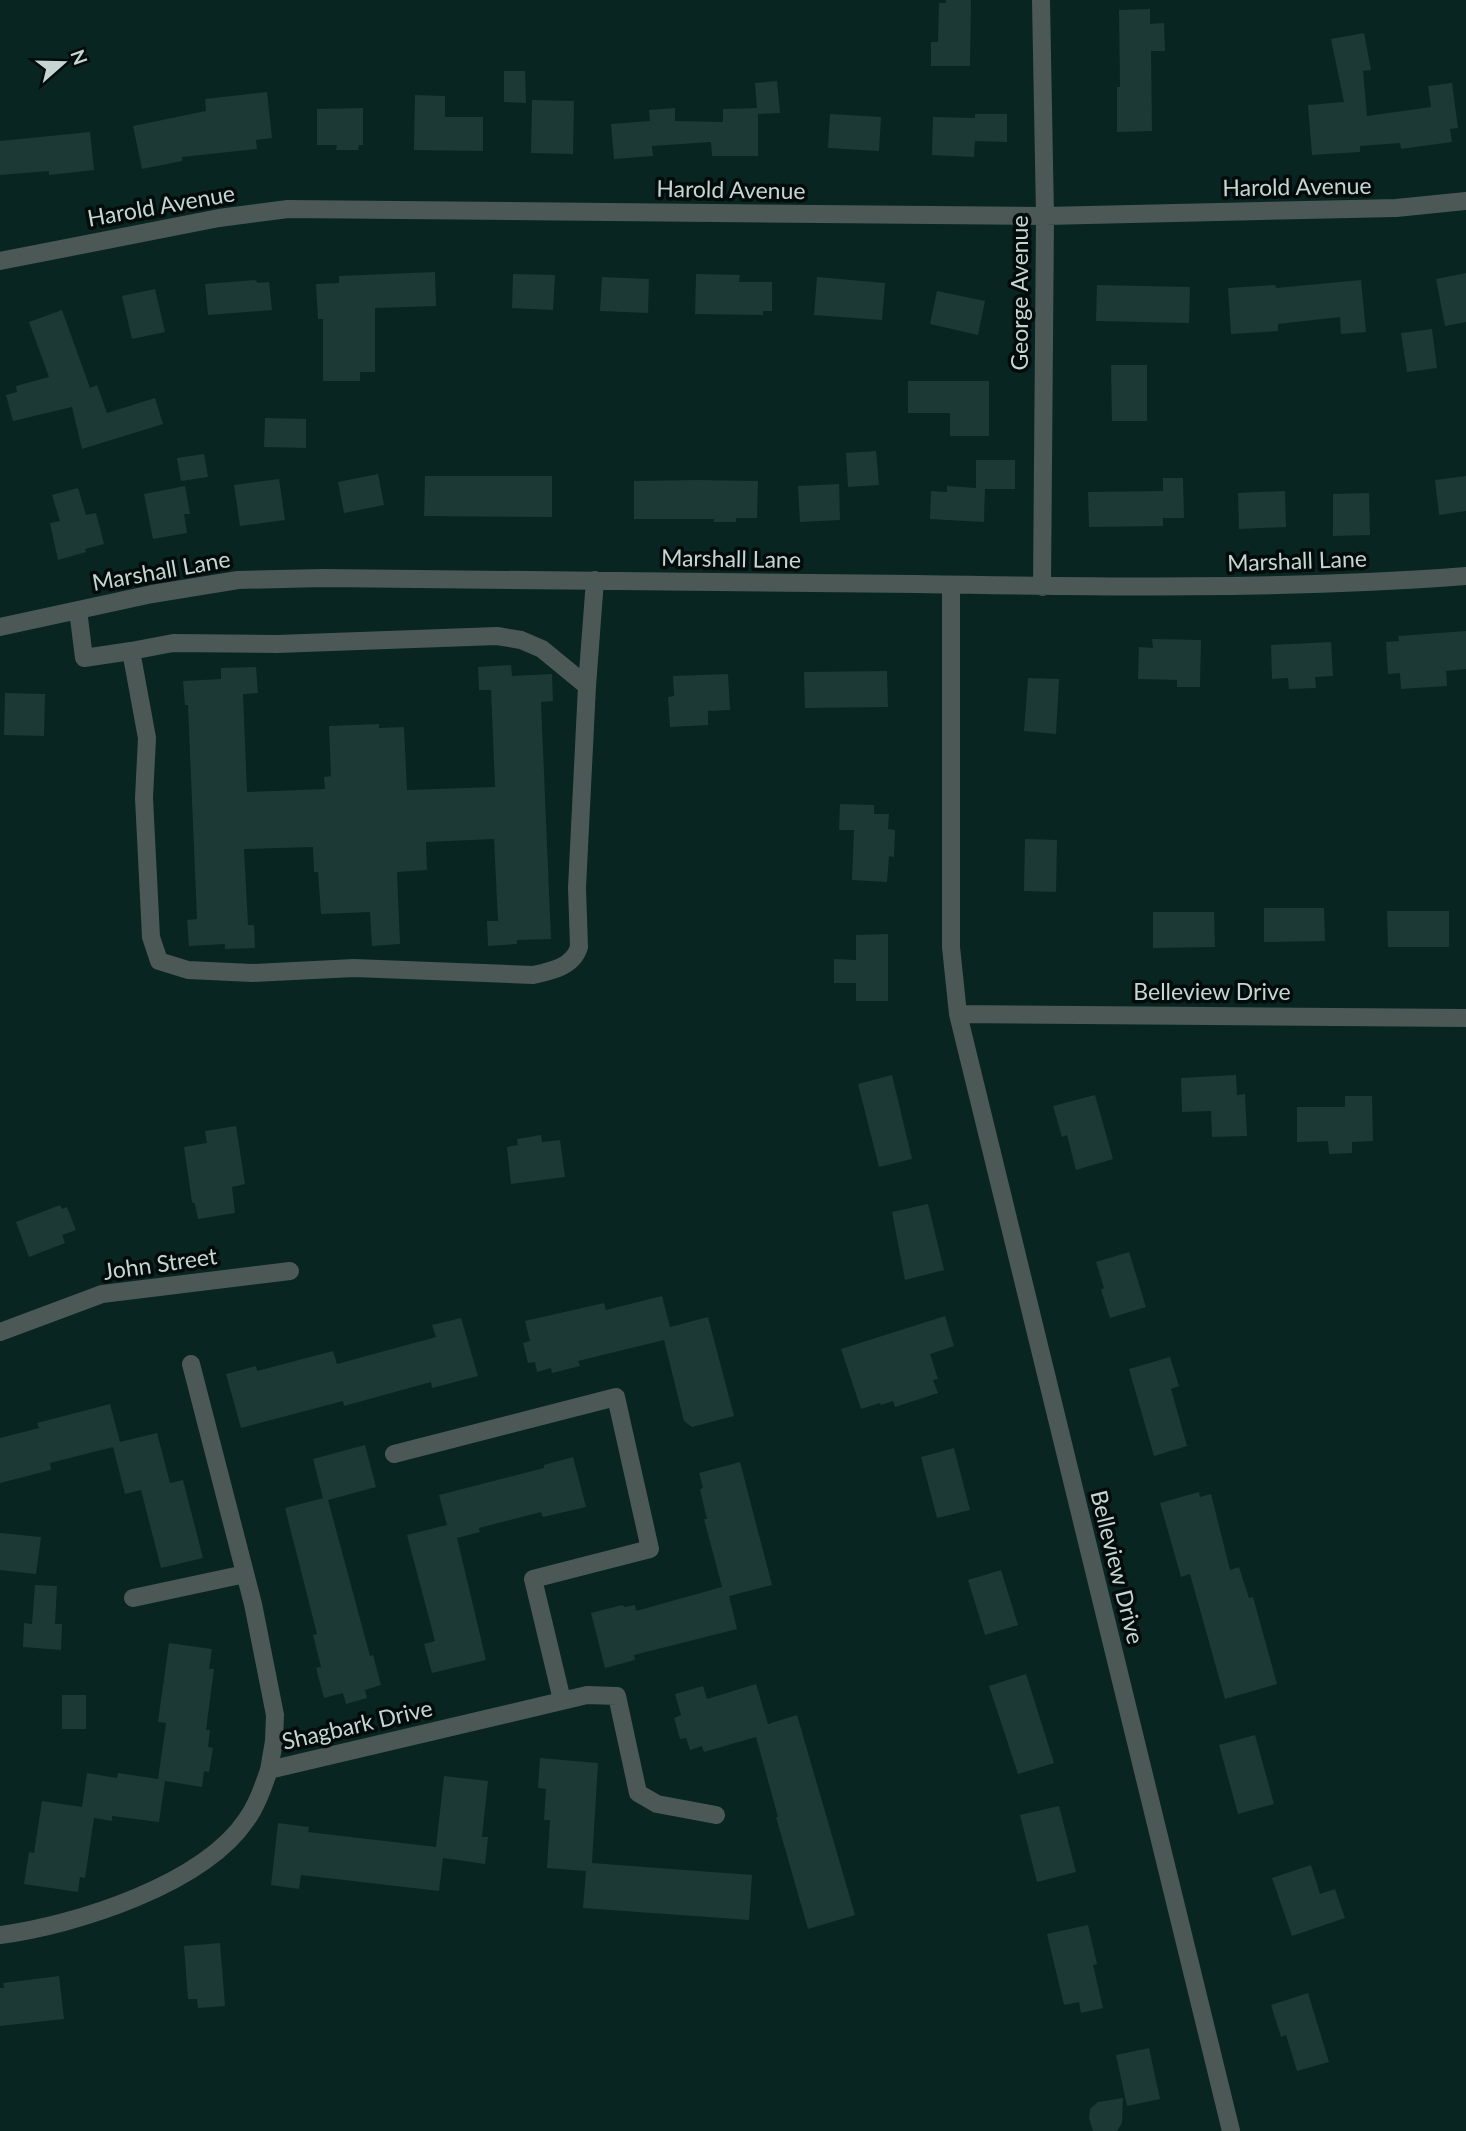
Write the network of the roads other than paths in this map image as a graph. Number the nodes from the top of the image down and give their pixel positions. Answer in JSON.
{"nodes":[{"id":1,"x":1041,"y":0,"type":"edge"},
{"id":2,"x":1466,"y":201,"type":"edge"},
{"id":3,"x":1045,"y":216,"type":"junction"},
{"id":4,"x":0,"y":261,"type":"edge"},
{"id":5,"x":1466,"y":576,"type":"edge"},
{"id":6,"x":595,"y":580,"type":"junction"},
{"id":7,"x":951,"y":585,"type":"junction"},
{"id":8,"x":1042,"y":587,"type":"junction"},
{"id":9,"x":78,"y":610,"type":"junction"},
{"id":10,"x":0,"y":627,"type":"edge"},
{"id":11,"x":131,"y":651,"type":"junction"},
{"id":12,"x":587,"y":686,"type":"junction"},
{"id":13,"x":958,"y":1014,"type":"junction"},
{"id":14,"x":1466,"y":1018,"type":"edge"},
{"id":15,"x":290,"y":1271,"type":"dead end"},
{"id":16,"x":0,"y":1332,"type":"edge"},
{"id":17,"x":191,"y":1364,"type":"dead end"},
{"id":18,"x":394,"y":1454,"type":"dead end"},
{"id":19,"x":245,"y":1574,"type":"junction"},
{"id":20,"x":133,"y":1598,"type":"dead end"},
{"id":21,"x":562,"y":1700,"type":"junction"},
{"id":22,"x":269,"y":1770,"type":"junction"},
{"id":23,"x":716,"y":1815,"type":"dead end"},
{"id":24,"x":0,"y":1935,"type":"edge"},
{"id":25,"x":1231,"y":2131,"type":"edge"}],
"edges":[{"from":1,"to":3,"type":"street","name":"George Avenue"},
{"from":2,"to":3,"type":"street","name":"Harold Avenue"},
{"from":3,"to":4,"type":"street","name":"Harold Avenue"},
{"from":3,"to":8,"type":"street","name":"George Avenue"},
{"from":5,"to":8,"type":"street","name":"Marshall Lane"},
{"from":6,"to":7,"type":"street","name":"Marshall Lane"},
{"from":6,"to":9,"type":"street","name":"Marshall Lane"},
{"from":6,"to":12,"type":"street"},
{"from":7,"to":8,"type":"street","name":"Marshall Lane"},
{"from":7,"to":13,"type":"street","name":"Belleview Drive"},
{"from":9,"to":10,"type":"street","name":"Marshall Lane"},
{"from":9,"to":11,"type":"street"},
{"from":11,"to":12,"type":"street"},
{"from":11,"to":12,"type":"street"},
{"from":13,"to":14,"type":"street","name":"Belleview Drive"},
{"from":13,"to":25,"type":"street","name":"Belleview Drive"},
{"from":15,"to":16,"type":"street","name":"John Street"},
{"from":17,"to":19,"type":"street"},
{"from":18,"to":21,"type":"street"},
{"from":19,"to":20,"type":"street"},
{"from":19,"to":22,"type":"street"},
{"from":21,"to":22,"type":"street","name":"Shagbark Drive"},
{"from":21,"to":23,"type":"street","name":"Shagbark Drive"},
{"from":22,"to":24,"type":"street","name":"Shagbark Drive"}]}
